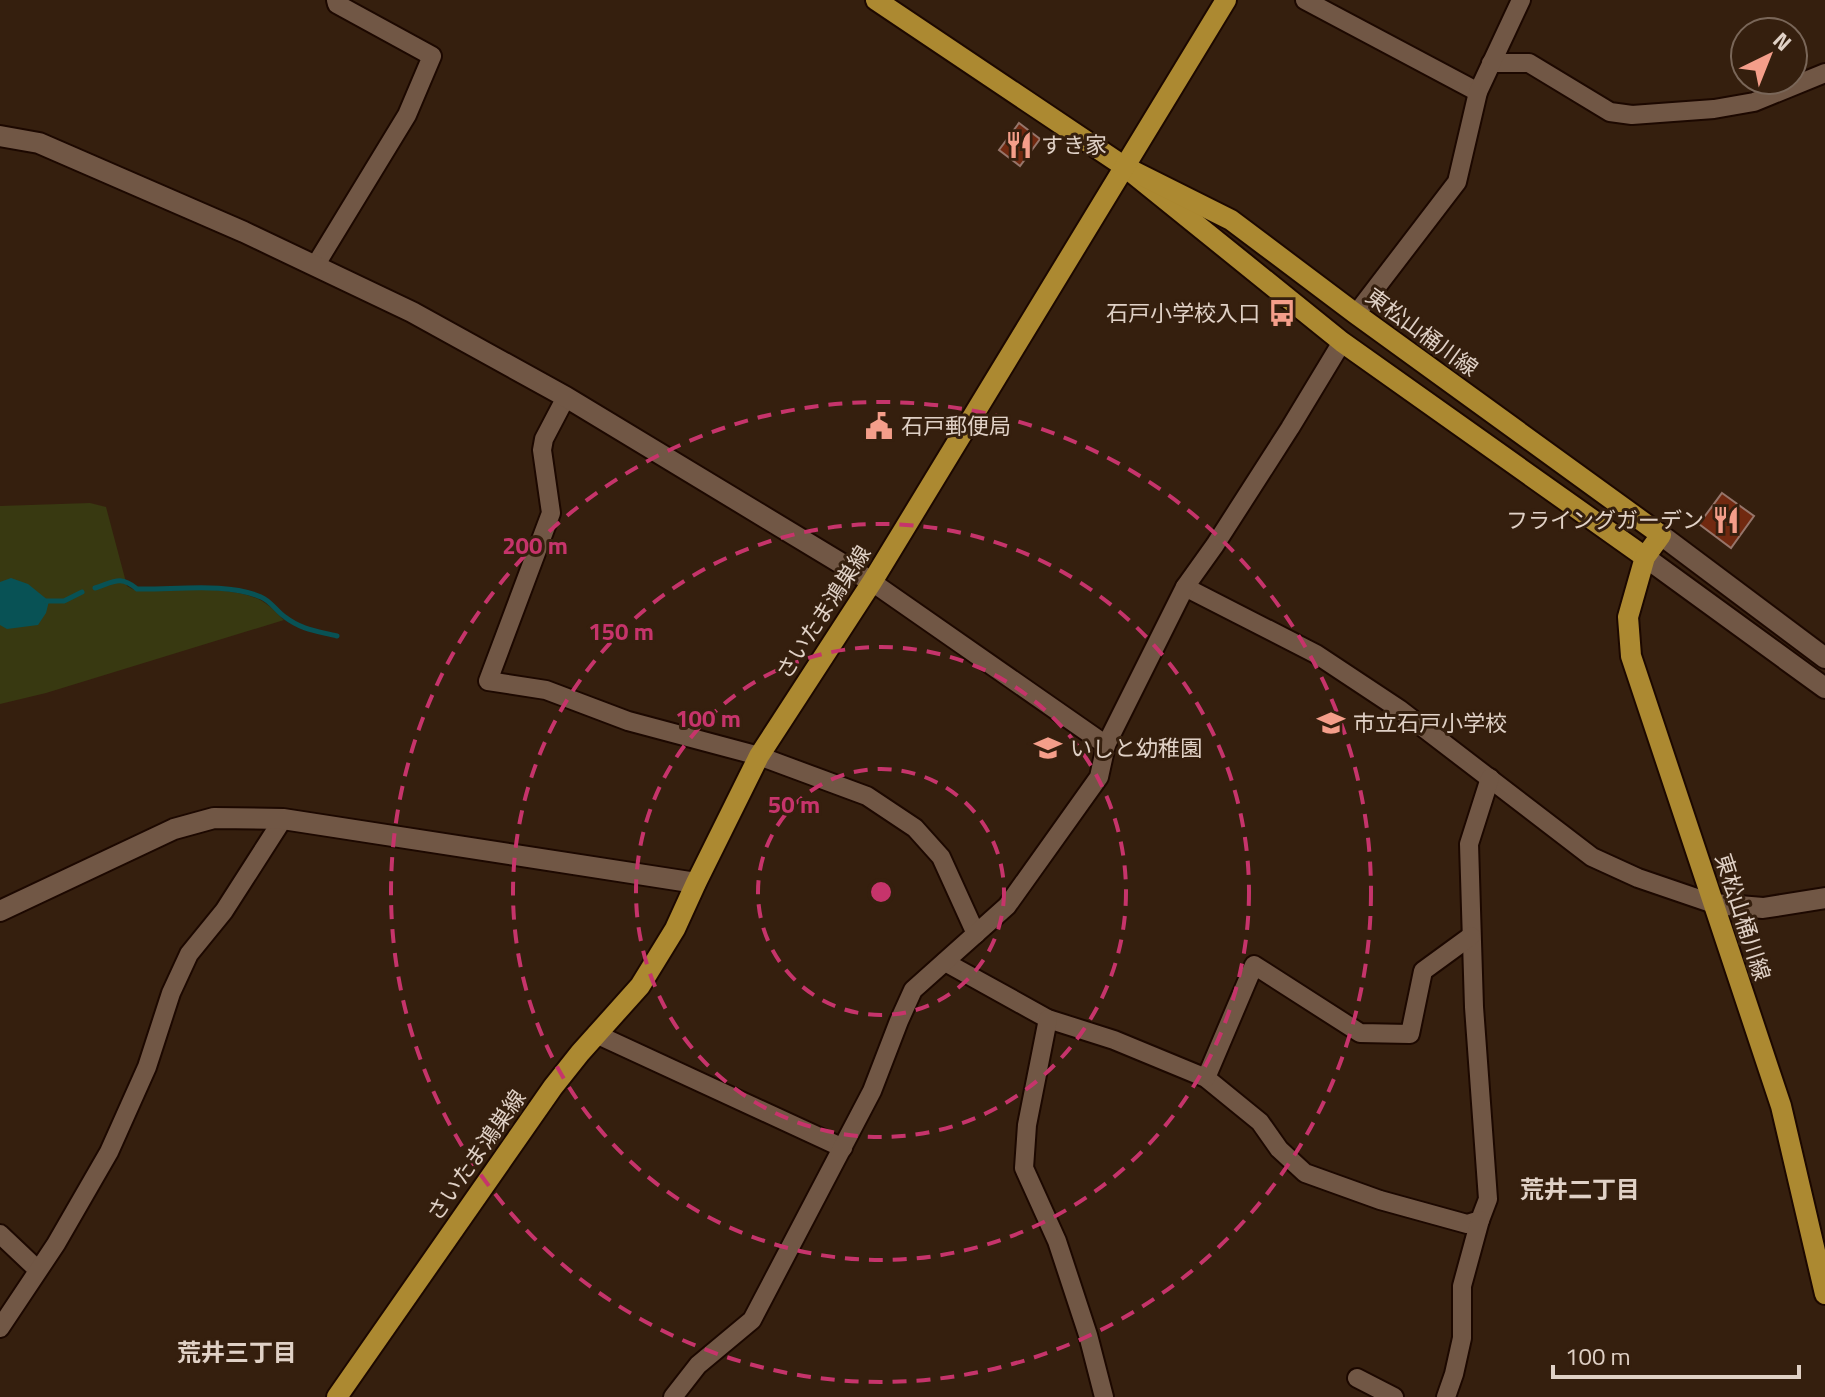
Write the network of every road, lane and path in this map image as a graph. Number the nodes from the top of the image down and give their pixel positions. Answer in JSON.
{"nodes":[{"id":1,"x":336,"y":0,"type":"edge"},
{"id":2,"x":876,"y":0,"type":"edge"},
{"id":3,"x":1226,"y":0,"type":"edge"},
{"id":4,"x":1305,"y":0,"type":"edge"},
{"id":5,"x":1521,"y":0,"type":"edge"},
{"id":6,"x":1491,"y":63,"type":"junction"},
{"id":7,"x":1825,"y":73,"type":"edge"},
{"id":8,"x":1478,"y":92,"type":"junction"},
{"id":9,"x":0,"y":136,"type":"edge"},
{"id":10,"x":1125,"y":167,"type":"junction"},
{"id":11,"x":315,"y":266,"type":"junction"},
{"id":12,"x":1356,"y":314,"type":"junction"},
{"id":13,"x":1342,"y":342,"type":"junction"},
{"id":14,"x":566,"y":397,"type":"junction"},
{"id":15,"x":1661,"y":535,"type":"junction"},
{"id":16,"x":1645,"y":557,"type":"junction"},
{"id":17,"x":872,"y":582,"type":"junction"},
{"id":18,"x":1185,"y":587,"type":"junction"},
{"id":19,"x":1825,"y":658,"type":"edge"},
{"id":20,"x":1825,"y":688,"type":"edge"},
{"id":21,"x":1106,"y":745,"type":"junction"},
{"id":22,"x":759,"y":756,"type":"junction"},
{"id":23,"x":1490,"y":778,"type":"junction"},
{"id":24,"x":283,"y":819,"type":"junction"},
{"id":25,"x":696,"y":883,"type":"junction"},
{"id":26,"x":1825,"y":898,"type":"edge"},
{"id":27,"x":1714,"y":904,"type":"junction"},
{"id":28,"x":0,"y":911,"type":"edge"},
{"id":29,"x":976,"y":934,"type":"junction"},
{"id":30,"x":1471,"y":936,"type":"junction"},
{"id":31,"x":945,"y":962,"type":"junction"},
{"id":32,"x":1048,"y":1019,"type":"junction"},
{"id":33,"x":596,"y":1034,"type":"junction"},
{"id":34,"x":1206,"y":1078,"type":"junction"},
{"id":35,"x":843,"y":1148,"type":"junction"},
{"id":36,"x":1480,"y":1220,"type":"junction"},
{"id":37,"x":0,"y":1234,"type":"edge"},
{"id":38,"x":38,"y":1270,"type":"junction"},
{"id":39,"x":1825,"y":1294,"type":"edge"},
{"id":40,"x":0,"y":1328,"type":"edge"},
{"id":41,"x":1357,"y":1378,"type":"dead end"},
{"id":42,"x":337,"y":1397,"type":"edge"},
{"id":43,"x":673,"y":1397,"type":"edge"},
{"id":44,"x":1104,"y":1397,"type":"edge"},
{"id":45,"x":1394,"y":1397,"type":"edge"},
{"id":46,"x":1446,"y":1397,"type":"edge"}],
"edges":[{"from":1,"to":11,"type":"street"},
{"from":2,"to":10,"type":"main road","name":"東松山桶川線"},
{"from":3,"to":10,"type":"main road","name":"さいたま鴻巣線"},
{"from":4,"to":8,"type":"street"},
{"from":5,"to":6,"type":"street"},
{"from":6,"to":7,"type":"street"},
{"from":6,"to":8,"type":"street"},
{"from":8,"to":12,"type":"street"},
{"from":9,"to":11,"type":"street"},
{"from":10,"to":12,"type":"main road","name":"東松山桶川線"},
{"from":10,"to":13,"type":"main road","name":"東松山桶川線"},
{"from":10,"to":17,"type":"main road","name":"さいたま鴻巣線"},
{"from":11,"to":14,"type":"street"},
{"from":12,"to":15,"type":"main road","name":"東松山桶川線"},
{"from":13,"to":16,"type":"main road","name":"東松山桶川線"},
{"from":13,"to":18,"type":"street"},
{"from":14,"to":17,"type":"street"},
{"from":14,"to":22,"type":"street"},
{"from":15,"to":16,"type":"main road","name":"東松山桶川線"},
{"from":15,"to":19,"type":"street"},
{"from":16,"to":20,"type":"street"},
{"from":16,"to":27,"type":"main road","name":"東松山桶川線"},
{"from":17,"to":21,"type":"street"},
{"from":17,"to":22,"type":"main road","name":"さいたま鴻巣線"},
{"from":18,"to":21,"type":"street"},
{"from":18,"to":23,"type":"street"},
{"from":21,"to":29,"type":"street"},
{"from":22,"to":25,"type":"main road","name":"さいたま鴻巣線"},
{"from":22,"to":29,"type":"street"},
{"from":23,"to":27,"type":"street"},
{"from":23,"to":30,"type":"street"},
{"from":24,"to":25,"type":"street"},
{"from":24,"to":28,"type":"street"},
{"from":24,"to":38,"type":"street"},
{"from":25,"to":33,"type":"main road","name":"さいたま鴻巣線"},
{"from":26,"to":27,"type":"street"},
{"from":27,"to":39,"type":"main road","name":"東松山桶川線"},
{"from":29,"to":31,"type":"street"},
{"from":30,"to":34,"type":"street"},
{"from":30,"to":36,"type":"street"},
{"from":31,"to":32,"type":"street"},
{"from":31,"to":35,"type":"street"},
{"from":32,"to":34,"type":"street"},
{"from":32,"to":44,"type":"street"},
{"from":33,"to":35,"type":"street"},
{"from":33,"to":42,"type":"main road","name":"さいたま鴻巣線"},
{"from":34,"to":36,"type":"street"},
{"from":35,"to":43,"type":"street"},
{"from":36,"to":46,"type":"street"},
{"from":37,"to":38,"type":"street"},
{"from":38,"to":40,"type":"street"},
{"from":41,"to":45,"type":"street"}]}
